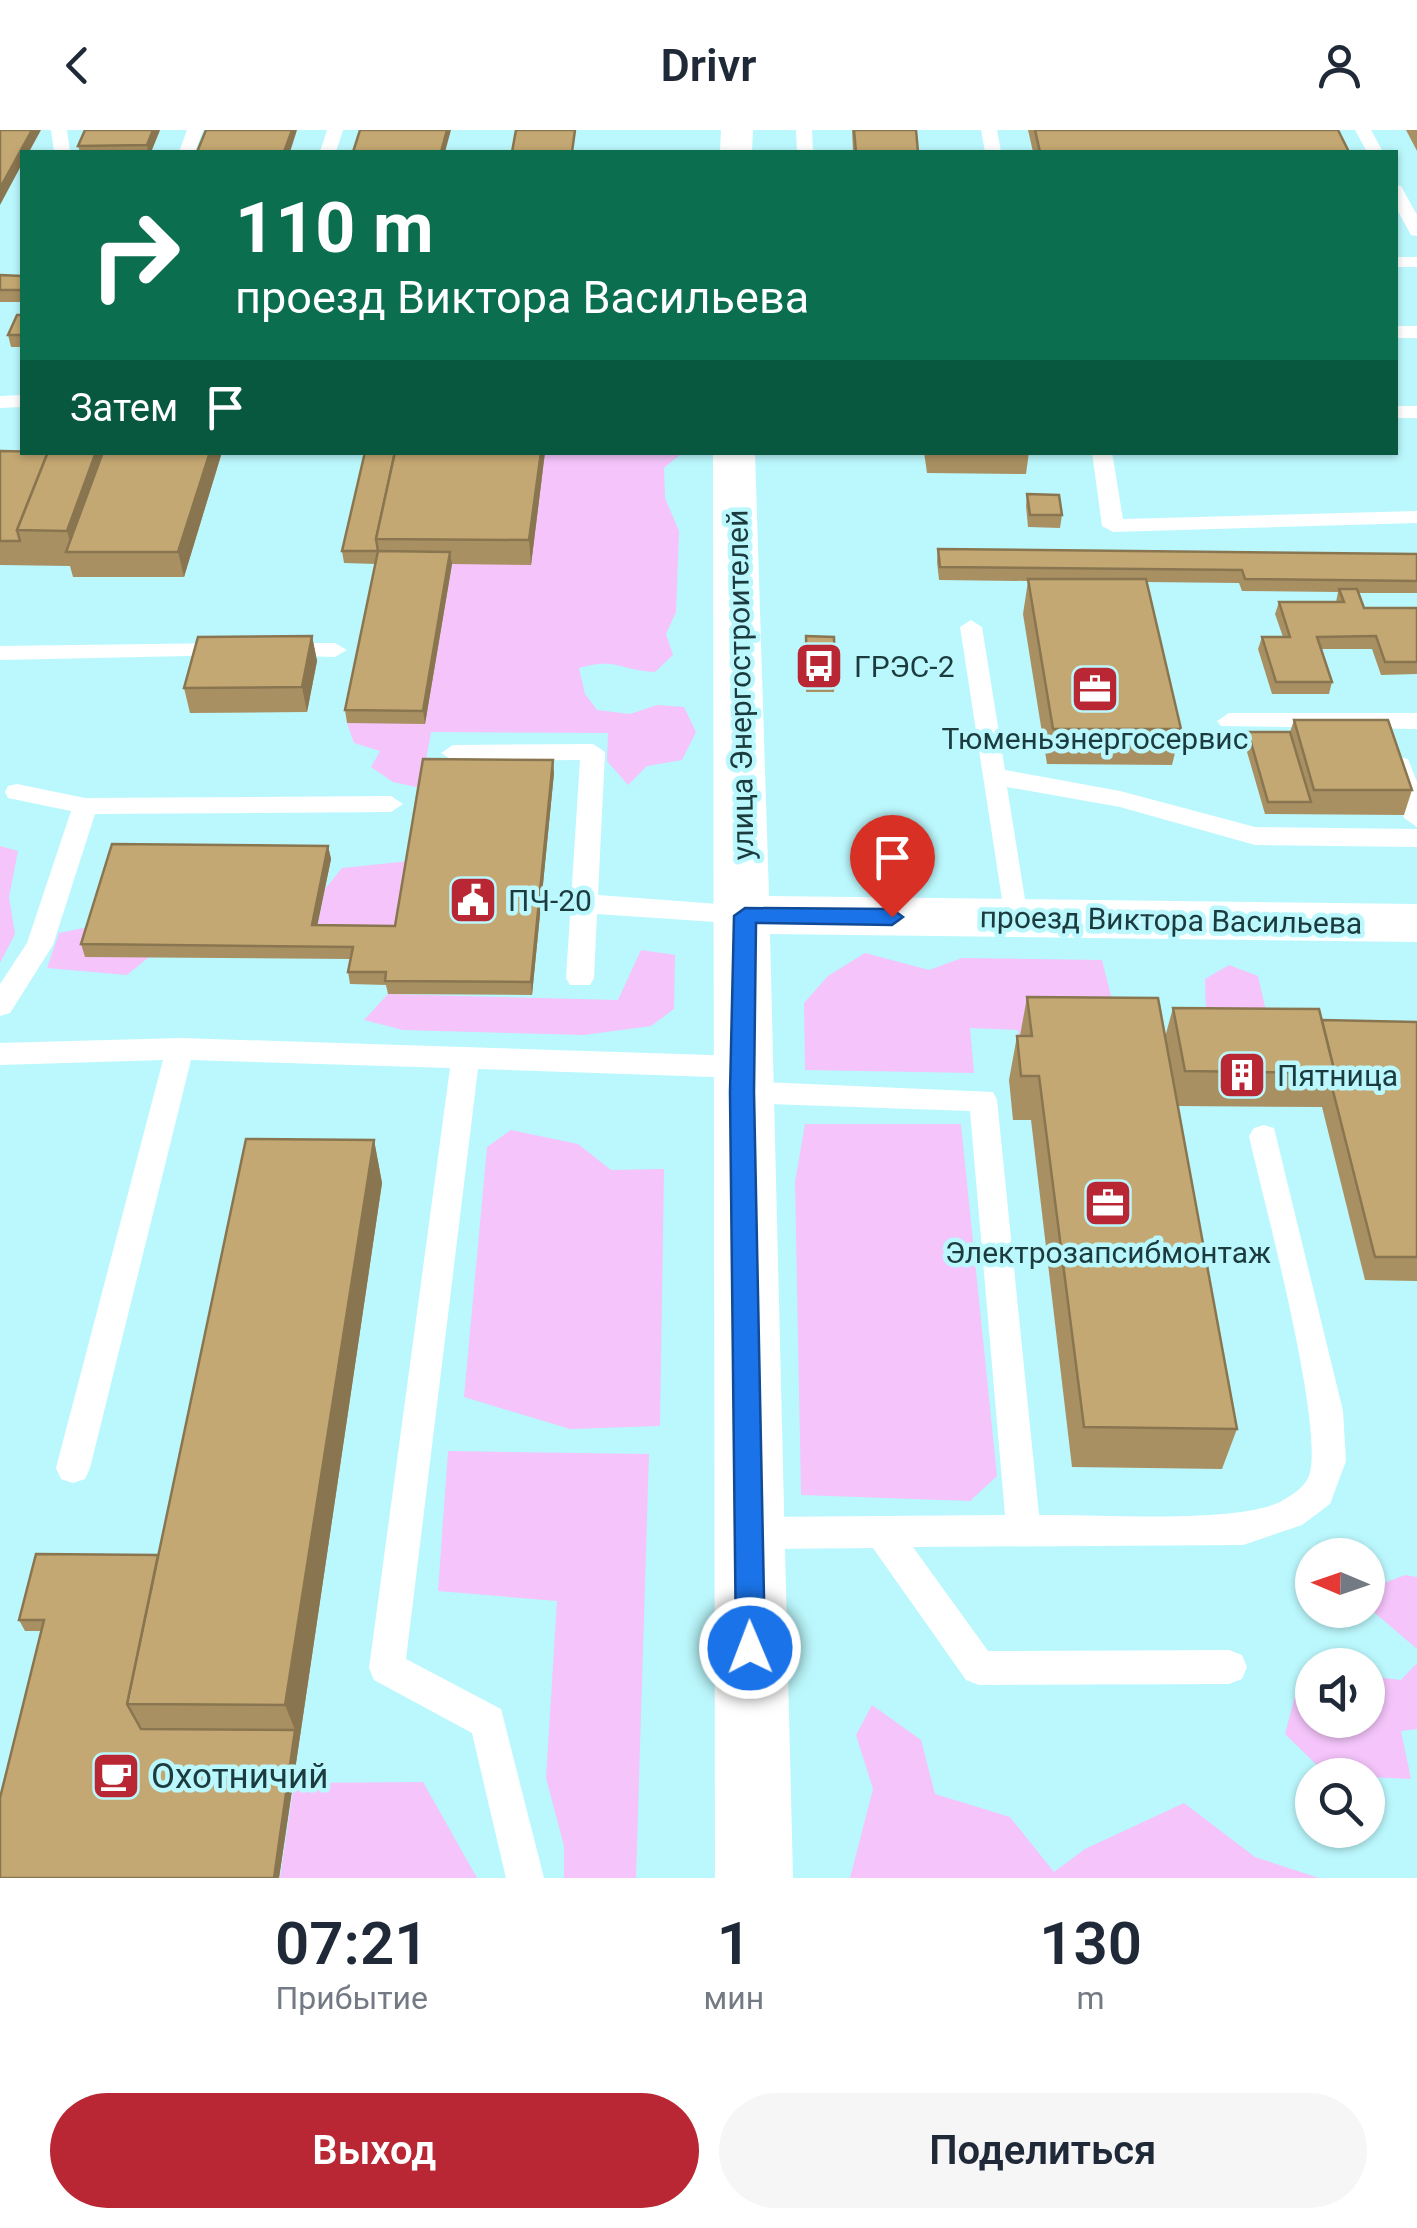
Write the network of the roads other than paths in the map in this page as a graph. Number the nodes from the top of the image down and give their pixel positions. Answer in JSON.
{"nodes":[{"id":1,"x":1398,"y":196,"type":"edge"},
{"id":2,"x":1417,"y":231,"type":"edge"},
{"id":3,"x":734,"y":455,"type":"edge"},
{"id":4,"x":1102,"y":455,"type":"edge"},
{"id":5,"x":1417,"y":517,"type":"edge"},
{"id":6,"x":971,"y":627,"type":"dead end"},
{"id":7,"x":334,"y":650,"type":"dead end"},
{"id":8,"x":0,"y":654,"type":"edge"},
{"id":9,"x":1228,"y":720,"type":"dead end"},
{"id":10,"x":1384,"y":721,"type":"junction"},
{"id":11,"x":1417,"y":721,"type":"edge"},
{"id":12,"x":453,"y":753,"type":"dead end"},
{"id":13,"x":995,"y":776,"type":"junction"},
{"id":14,"x":17,"y":792,"type":"dead end"},
{"id":15,"x":391,"y":804,"type":"dead end"},
{"id":16,"x":85,"y":806,"type":"junction"},
{"id":17,"x":1417,"y":818,"type":"edge"},
{"id":18,"x":1417,"y":838,"type":"edge"},
{"id":19,"x":586,"y":904,"type":"junction"},
{"id":20,"x":745,"y":916,"type":"junction"},
{"id":21,"x":1016,"y":918,"type":"junction"},
{"id":22,"x":1417,"y":923,"type":"edge"},
{"id":23,"x":580,"y":978,"type":"dead end"},
{"id":24,"x":0,"y":1006,"type":"edge"},
{"id":25,"x":180,"y":1048,"type":"junction"},
{"id":26,"x":0,"y":1054,"type":"edge"},
{"id":27,"x":465,"y":1058,"type":"junction"},
{"id":28,"x":742,"y":1080,"type":"junction"},
{"id":29,"x":1264,"y":1136,"type":"dead end"},
{"id":30,"x":72,"y":1468,"type":"dead end"},
{"id":31,"x":1023,"y":1530,"type":"junction"},
{"id":32,"x":748,"y":1532,"type":"junction"},
{"id":33,"x":882,"y":1532,"type":"junction"},
{"id":34,"x":1230,"y":1667,"type":"dead end"},
{"id":35,"x":525,"y":1878,"type":"edge"},
{"id":36,"x":754,"y":1878,"type":"edge"}],
"edges":[{"from":1,"to":2,"type":"lane"},
{"from":3,"to":20,"type":"main road","name":"улица Энергостроителей"},
{"from":4,"to":5,"type":"lane"},
{"from":6,"to":13,"type":"lane"},
{"from":7,"to":8,"type":"lane"},
{"from":9,"to":10,"type":"lane"},
{"from":10,"to":11,"type":"lane"},
{"from":10,"to":17,"type":"lane"},
{"from":12,"to":19,"type":"lane"},
{"from":13,"to":18,"type":"lane"},
{"from":13,"to":21,"type":"lane"},
{"from":14,"to":16,"type":"lane"},
{"from":15,"to":16,"type":"lane"},
{"from":16,"to":24,"type":"lane"},
{"from":19,"to":20,"type":"lane"},
{"from":19,"to":23,"type":"lane"},
{"from":20,"to":21,"type":"main road","name":"проезд Виктора Васильева"},
{"from":20,"to":28,"type":"main road","name":"улица Энергостроителей"},
{"from":21,"to":22,"type":"main road","name":"проезд Виктора Васильева"},
{"from":25,"to":26,"type":"lane"},
{"from":25,"to":27,"type":"lane"},
{"from":25,"to":30,"type":"lane"},
{"from":27,"to":28,"type":"lane"},
{"from":27,"to":35,"type":"lane"},
{"from":28,"to":31,"type":"lane"},
{"from":28,"to":32,"type":"main road","name":"улица Энергостроителей"},
{"from":29,"to":31,"type":"lane"},
{"from":31,"to":33,"type":"lane"},
{"from":32,"to":33,"type":"lane"},
{"from":32,"to":36,"type":"main road","name":"улица Энергостроителей"},
{"from":33,"to":34,"type":"lane"}]}
